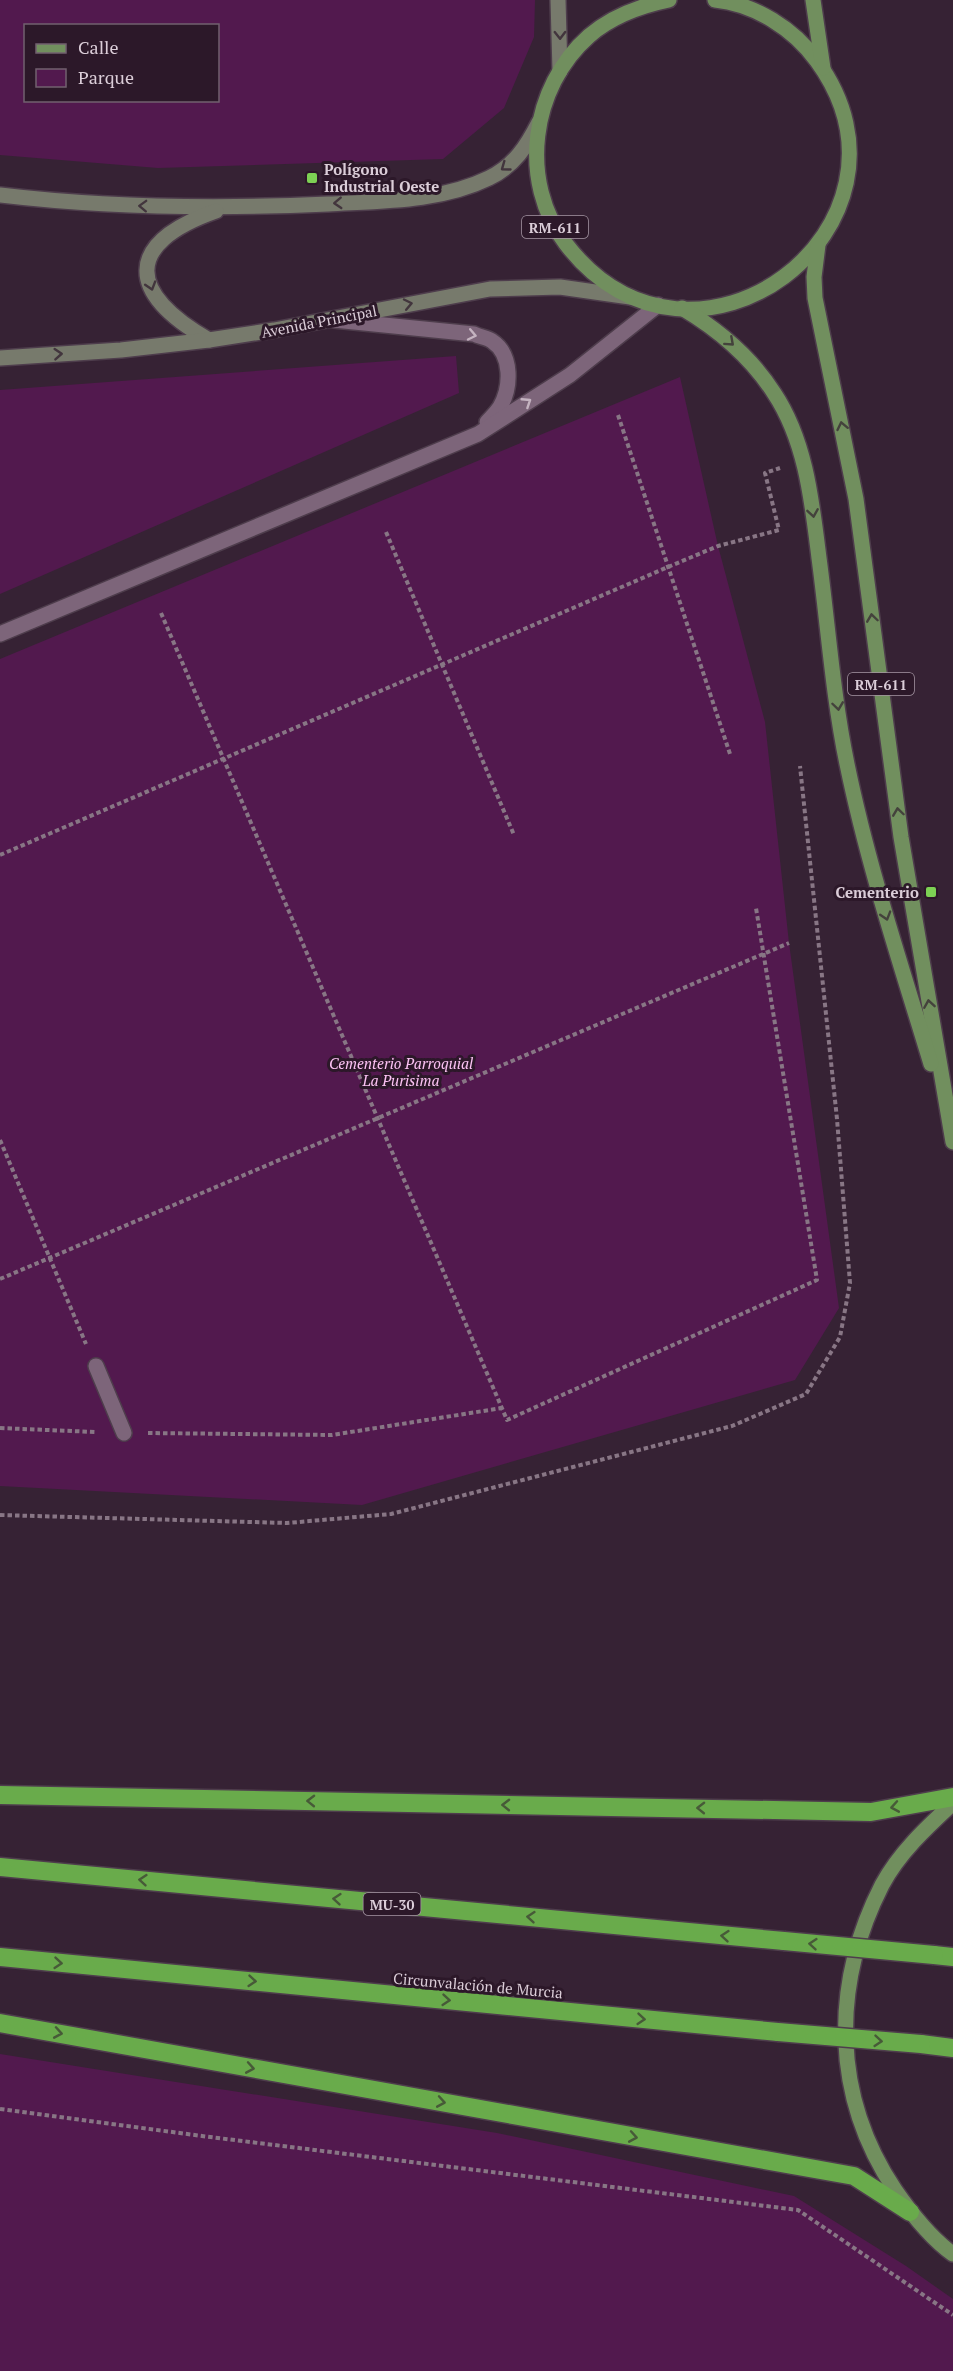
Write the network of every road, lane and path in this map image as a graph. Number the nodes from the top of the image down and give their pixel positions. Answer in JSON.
{"nodes":[{"id":1,"x":558,"y":0,"type":"edge"},
{"id":2,"x":669,"y":0,"type":"edge"},
{"id":3,"x":715,"y":0,"type":"edge"},
{"id":4,"x":813,"y":0,"type":"edge"},
{"id":5,"x":560,"y":70,"type":"junction"},
{"id":6,"x":824,"y":70,"type":"junction"},
{"id":7,"x":540,"y":121,"type":"junction"},
{"id":8,"x":0,"y":195,"type":"edge"},
{"id":9,"x":224,"y":208,"type":"junction"},
{"id":10,"x":819,"y":244,"type":"junction"},
{"id":11,"x":636,"y":299,"type":"junction"},
{"id":12,"x":658,"y":305,"type":"junction"},
{"id":13,"x":682,"y":308,"type":"junction"},
{"id":14,"x":330,"y":320,"type":"junction"},
{"id":15,"x":209,"y":340,"type":"junction"},
{"id":16,"x":0,"y":358,"type":"edge"},
{"id":17,"x":618,"y":415,"type":"dead end"},
{"id":18,"x":478,"y":434,"type":"junction"},
{"id":19,"x":803,"y":462,"type":"junction"},
{"id":20,"x":386,"y":532,"type":"dead end"},
{"id":21,"x":668,"y":567,"type":"junction"},
{"id":22,"x":161,"y":614,"type":"dead end"},
{"id":23,"x":0,"y":634,"type":"edge"},
{"id":24,"x":442,"y":664,"type":"junction"},
{"id":25,"x":730,"y":754,"type":"dead end"},
{"id":26,"x":224,"y":758,"type":"junction"},
{"id":27,"x":800,"y":766,"type":"dead end"},
{"id":28,"x":514,"y":835,"type":"dead end"},
{"id":29,"x":0,"y":855,"type":"edge"},
{"id":30,"x":756,"y":908,"type":"dead end"},
{"id":31,"x":789,"y":943,"type":"dead end"},
{"id":32,"x":764,"y":953,"type":"junction"},
{"id":33,"x":378,"y":1118,"type":"junction"},
{"id":34,"x":949,"y":1124,"type":"junction"},
{"id":35,"x":0,"y":1140,"type":"edge"},
{"id":36,"x":953,"y":1142,"type":"edge"},
{"id":37,"x":50,"y":1258,"type":"junction"},
{"id":38,"x":0,"y":1279,"type":"edge"},
{"id":39,"x":96,"y":1366,"type":"joint"},
{"id":40,"x":502,"y":1408,"type":"junction"},
{"id":41,"x":0,"y":1428,"type":"edge"},
{"id":42,"x":124,"y":1432,"type":"junction"},
{"id":43,"x":0,"y":1515,"type":"edge"},
{"id":44,"x":0,"y":1795,"type":"edge"},
{"id":45,"x":953,"y":1797,"type":"edge"},
{"id":46,"x":953,"y":1803,"type":"edge"},
{"id":47,"x":0,"y":1867,"type":"edge"},
{"id":48,"x":0,"y":1957,"type":"edge"},
{"id":49,"x":953,"y":1957,"type":"edge"},
{"id":50,"x":0,"y":2023,"type":"edge"},
{"id":51,"x":953,"y":2048,"type":"edge"},
{"id":52,"x":0,"y":2109,"type":"edge"},
{"id":53,"x":910,"y":2212,"type":"junction"},
{"id":54,"x":953,"y":2254,"type":"edge"},
{"id":55,"x":953,"y":2314,"type":"edge"}],
"edges":[{"from":1,"to":5,"type":"street","one_way":true},
{"from":2,"to":5,"type":"main road","number":"RM-611"},
{"from":3,"to":6,"type":"main road","number":"RM-611"},
{"from":4,"to":6,"type":"main road","number":"RM-611"},
{"from":5,"to":7,"type":"main road","number":"RM-611"},
{"from":6,"to":10,"type":"main road","number":"RM-611"},
{"from":7,"to":9,"type":"street","one_way":true},
{"from":7,"to":11,"type":"main road","number":"RM-611"},
{"from":9,"to":8,"type":"street","one_way":true},
{"from":9,"to":15,"type":"street","one_way":true},
{"from":10,"to":13,"type":"main road","number":"RM-611"},
{"from":34,"to":10,"type":"main road","number":"RM-611","one_way":true},
{"from":11,"to":12,"type":"main road","number":"RM-611"},
{"from":14,"to":11,"type":"street","name":"Avenida Principal","one_way":true},
{"from":12,"to":13,"type":"main road","number":"RM-611"},
{"from":18,"to":12,"type":"lane","one_way":true},
{"from":13,"to":19,"type":"main road","number":"RM-611","one_way":true},
{"from":14,"to":15,"type":"street","name":"Avenida Principal"},
{"from":14,"to":18,"type":"lane","one_way":true},
{"from":16,"to":15,"type":"street","name":"Avenida Principal","one_way":true},
{"from":17,"to":21,"type":"path"},
{"from":18,"to":23,"type":"lane"},
{"from":19,"to":21,"type":"path"},
{"from":19,"to":34,"type":"main road","number":"RM-611","one_way":true},
{"from":20,"to":24,"type":"path"},
{"from":21,"to":24,"type":"path"},
{"from":21,"to":25,"type":"path"},
{"from":22,"to":26,"type":"path"},
{"from":24,"to":26,"type":"path"},
{"from":24,"to":28,"type":"path"},
{"from":26,"to":29,"type":"path"},
{"from":26,"to":33,"type":"path"},
{"from":27,"to":43,"type":"path"},
{"from":30,"to":32,"type":"path"},
{"from":31,"to":32,"type":"path"},
{"from":32,"to":33,"type":"path"},
{"from":32,"to":40,"type":"path"},
{"from":33,"to":37,"type":"path"},
{"from":33,"to":40,"type":"path"},
{"from":34,"to":36,"type":"main road","number":"RM-611"},
{"from":35,"to":37,"type":"path"},
{"from":37,"to":38,"type":"path"},
{"from":37,"to":39,"type":"path"},
{"from":39,"to":42,"type":"lane"},
{"from":40,"to":42,"type":"path"},
{"from":41,"to":42,"type":"path"},
{"from":45,"to":44,"type":"highway","one_way":true},
{"from":46,"to":53,"type":"main road"},
{"from":49,"to":47,"type":"highway","number":"MU-30","one_way":true,"bridge":true},
{"from":48,"to":51,"type":"highway","name":"Circunvalación de Murcia","one_way":true,"bridge":true},
{"from":50,"to":53,"type":"highway","one_way":true},
{"from":52,"to":55,"type":"path"},
{"from":53,"to":54,"type":"main road"}]}
